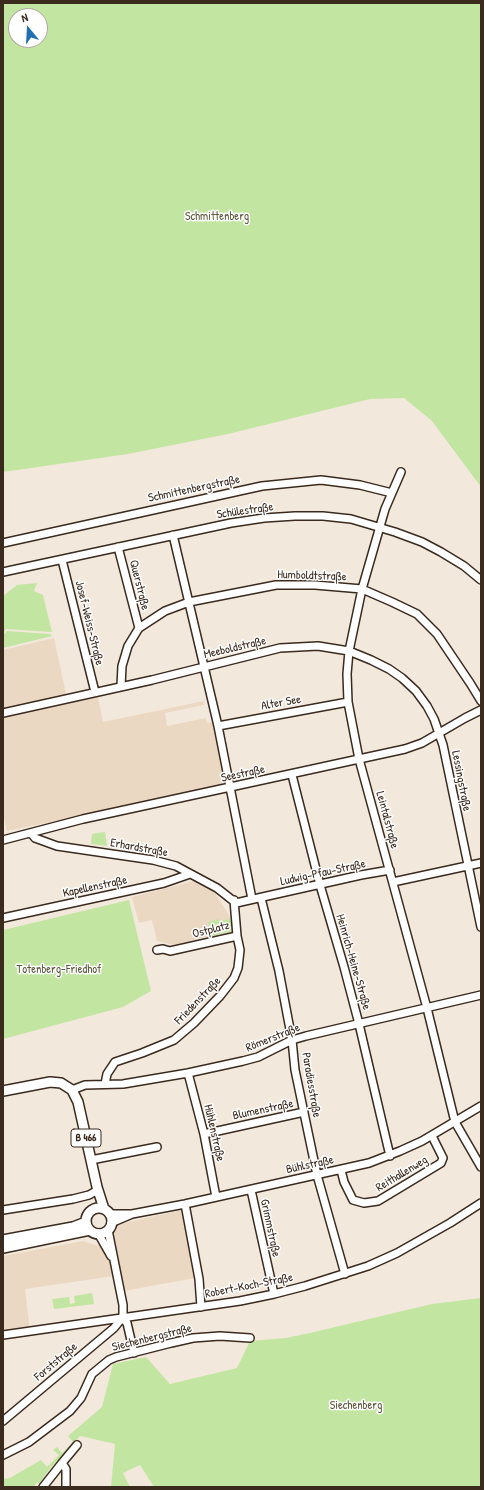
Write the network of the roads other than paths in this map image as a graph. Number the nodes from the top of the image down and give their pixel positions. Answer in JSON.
{"nodes":[{"id":1,"x":401,"y":472,"type":"dead end"},
{"id":2,"x":392,"y":493,"type":"junction"},
{"id":3,"x":379,"y":527,"type":"junction"},
{"id":4,"x":173,"y":535,"type":"junction"},
{"id":5,"x":3,"y":543,"type":"edge"},
{"id":6,"x":118,"y":547,"type":"junction"},
{"id":7,"x":62,"y":560,"type":"junction"},
{"id":8,"x":3,"y":572,"type":"edge"},
{"id":9,"x":481,"y":580,"type":"edge"},
{"id":10,"x":362,"y":589,"type":"junction"},
{"id":11,"x":189,"y":602,"type":"junction"},
{"id":12,"x":139,"y":628,"type":"junction"},
{"id":13,"x":349,"y":651,"type":"junction"},
{"id":14,"x":204,"y":666,"type":"junction"},
{"id":15,"x":121,"y":686,"type":"junction"},
{"id":16,"x":95,"y":692,"type":"junction"},
{"id":17,"x":481,"y":701,"type":"edge"},
{"id":18,"x":348,"y":702,"type":"junction"},
{"id":19,"x":481,"y":710,"type":"edge"},
{"id":20,"x":3,"y":713,"type":"edge"},
{"id":21,"x":218,"y":726,"type":"junction"},
{"id":22,"x":439,"y":733,"type":"junction"},
{"id":23,"x":359,"y":759,"type":"junction"},
{"id":24,"x":292,"y":775,"type":"junction"},
{"id":25,"x":230,"y":788,"type":"junction"},
{"id":26,"x":31,"y":833,"type":"junction"},
{"id":27,"x":3,"y":840,"type":"edge"},
{"id":28,"x":481,"y":863,"type":"edge"},
{"id":29,"x":467,"y":866,"type":"junction"},
{"id":30,"x":390,"y":870,"type":"junction"},
{"id":31,"x":190,"y":874,"type":"junction"},
{"id":32,"x":393,"y":882,"type":"junction"},
{"id":33,"x":320,"y":885,"type":"junction"},
{"id":34,"x":261,"y":898,"type":"junction"},
{"id":35,"x":252,"y":899,"type":"junction"},
{"id":36,"x":234,"y":900,"type":"junction"},
{"id":37,"x":3,"y":918,"type":"edge"},
{"id":38,"x":481,"y":927,"type":"edge"},
{"id":39,"x":237,"y":936,"type":"junction"},
{"id":40,"x":157,"y":950,"type":"dead end"},
{"id":41,"x":481,"y":995,"type":"edge"},
{"id":42,"x":427,"y":1008,"type":"junction"},
{"id":43,"x":359,"y":1024,"type":"junction"},
{"id":44,"x":292,"y":1040,"type":"junction"},
{"id":45,"x":188,"y":1073,"type":"junction"},
{"id":46,"x":106,"y":1084,"type":"junction"},
{"id":47,"x":72,"y":1090,"type":"junction"},
{"id":48,"x":3,"y":1091,"type":"edge"},
{"id":49,"x":481,"y":1106,"type":"edge"},
{"id":50,"x":304,"y":1112,"type":"junction"},
{"id":51,"x":455,"y":1122,"type":"junction"},
{"id":52,"x":204,"y":1134,"type":"junction"},
{"id":53,"x":432,"y":1136,"type":"junction"},
{"id":54,"x":157,"y":1146,"type":"dead end"},
{"id":55,"x":390,"y":1156,"type":"junction"},
{"id":56,"x":91,"y":1160,"type":"junction"},
{"id":57,"x":481,"y":1167,"type":"edge"},
{"id":58,"x":341,"y":1170,"type":"junction"},
{"id":59,"x":317,"y":1175,"type":"junction"},
{"id":60,"x":251,"y":1190,"type":"junction"},
{"id":61,"x":94,"y":1191,"type":"junction"},
{"id":62,"x":216,"y":1198,"type":"junction"},
{"id":63,"x":481,"y":1203,"type":"edge"},
{"id":64,"x":185,"y":1204,"type":"junction"},
{"id":65,"x":94,"y":1209,"type":"junction"},
{"id":66,"x":3,"y":1210,"type":"edge"},
{"id":67,"x":108,"y":1219,"type":"junction"},
{"id":68,"x":91,"y":1229,"type":"junction"},
{"id":69,"x":3,"y":1240,"type":"edge"},
{"id":70,"x":3,"y":1248,"type":"edge"},
{"id":71,"x":114,"y":1263,"type":"junction"},
{"id":72,"x":345,"y":1274,"type":"junction"},
{"id":73,"x":274,"y":1294,"type":"junction"},
{"id":74,"x":201,"y":1307,"type":"junction"},
{"id":75,"x":122,"y":1318,"type":"junction"},
{"id":76,"x":3,"y":1335,"type":"edge"},
{"id":77,"x":250,"y":1338,"type":"dead end"},
{"id":78,"x":134,"y":1352,"type":"junction"},
{"id":79,"x":3,"y":1421,"type":"edge"},
{"id":80,"x":77,"y":1445,"type":"dead end"},
{"id":81,"x":3,"y":1455,"type":"edge"},
{"id":82,"x":62,"y":1463,"type":"junction"},
{"id":83,"x":43,"y":1487,"type":"edge"},
{"id":84,"x":66,"y":1487,"type":"edge"}],
"edges":[{"from":1,"to":2,"type":"street","name":"Leintalstraße"},
{"from":2,"to":3,"type":"street","name":"Leintalstraße"},
{"from":2,"to":5,"type":"street","name":"Schmittenbergstraße"},
{"from":3,"to":4,"type":"street","name":"Schülestraße"},
{"from":3,"to":9,"type":"street","name":"Schülestraße"},
{"from":3,"to":10,"type":"street","name":"Leintalstraße"},
{"from":4,"to":6,"type":"street","name":"Schülestraße"},
{"from":4,"to":11,"type":"street"},
{"from":6,"to":7,"type":"street","name":"Schülestraße"},
{"from":6,"to":12,"type":"street","name":"Querstraße"},
{"from":7,"to":8,"type":"street","name":"Schülestraße"},
{"from":7,"to":16,"type":"street","name":"Josef-Weiss-Straße"},
{"from":10,"to":11,"type":"street","name":"Humboldtstraße"},
{"from":10,"to":13,"type":"street","name":"Leintalstraße"},
{"from":10,"to":17,"type":"street","name":"Humboldtstraße"},
{"from":11,"to":12,"type":"street","name":"Humboldtstraße"},
{"from":11,"to":14,"type":"street"},
{"from":12,"to":15,"type":"street","name":"Humboldtstraße"},
{"from":13,"to":14,"type":"street","name":"Meeboldstraße"},
{"from":13,"to":18,"type":"street","name":"Leintalstraße"},
{"from":13,"to":22,"type":"street","name":"Meeboldstraße"},
{"from":14,"to":15,"type":"street","name":"Meeboldstraße"},
{"from":14,"to":21,"type":"street"},
{"from":15,"to":16,"type":"street","name":"Meeboldstraße"},
{"from":16,"to":20,"type":"street","name":"Meeboldstraße"},
{"from":18,"to":21,"type":"street","name":"Alter See"},
{"from":18,"to":23,"type":"street","name":"Leintalstraße"},
{"from":19,"to":22,"type":"street","name":"Seestraße"},
{"from":21,"to":25,"type":"street"},
{"from":22,"to":23,"type":"street","name":"Seestraße"},
{"from":22,"to":29,"type":"street","name":"Lessingstraße"},
{"from":23,"to":24,"type":"street","name":"Seestraße"},
{"from":23,"to":30,"type":"street","name":"Leintalstraße"},
{"from":24,"to":25,"type":"street","name":"Seestraße"},
{"from":24,"to":33,"type":"street","name":"Heinrich-Heine-Straße"},
{"from":25,"to":26,"type":"street","name":"Seestraße"},
{"from":25,"to":35,"type":"street"},
{"from":26,"to":27,"type":"street","name":"Seestraße"},
{"from":26,"to":31,"type":"street","name":"Erhardstraße"},
{"from":28,"to":29,"type":"street"},
{"from":29,"to":32,"type":"street"},
{"from":29,"to":38,"type":"street","name":"Lessingstraße"},
{"from":30,"to":32,"type":"street","name":"Leintalstraße"},
{"from":30,"to":33,"type":"street","name":"Ludwig-Pfau-Straße"},
{"from":31,"to":36,"type":"street","name":"Erhardstraße"},
{"from":31,"to":37,"type":"street","name":"Kapellenstraße"},
{"from":32,"to":42,"type":"street","name":"Leintalstraße"},
{"from":33,"to":34,"type":"street","name":"Ludwig-Pfau-Straße"},
{"from":33,"to":43,"type":"street","name":"Heinrich-Heine-Straße"},
{"from":34,"to":35,"type":"street"},
{"from":34,"to":44,"type":"street","name":"Paradiesstraße"},
{"from":35,"to":36,"type":"street"},
{"from":36,"to":39,"type":"street","name":"Ostplatz"},
{"from":39,"to":40,"type":"street","name":"Ostplatz"},
{"from":39,"to":46,"type":"street","name":"Friedenstraße"},
{"from":41,"to":42,"type":"street","name":"Römerstraße"},
{"from":42,"to":43,"type":"street","name":"Römerstraße"},
{"from":42,"to":51,"type":"street","name":"Leintalstraße"},
{"from":43,"to":44,"type":"street","name":"Römerstraße"},
{"from":43,"to":55,"type":"street","name":"Heinrich-Heine-Straße"},
{"from":44,"to":45,"type":"street","name":"Römerstraße"},
{"from":44,"to":50,"type":"street","name":"Paradiesstraße"},
{"from":45,"to":46,"type":"street","name":"Römerstraße"},
{"from":45,"to":52,"type":"street","name":"Hühlenstraße"},
{"from":46,"to":47,"type":"street","name":"Römerstraße"},
{"from":47,"to":48,"type":"main road"},
{"from":47,"to":56,"type":"main road","number":"B 466"},
{"from":49,"to":51,"type":"street","name":"Bühlstraße"},
{"from":50,"to":52,"type":"street","name":"Blumenstraße"},
{"from":50,"to":59,"type":"street","name":"Paradiesstraße"},
{"from":51,"to":53,"type":"street","name":"Bühlstraße"},
{"from":51,"to":57,"type":"street","name":"Leintalstraße"},
{"from":52,"to":62,"type":"street","name":"Hühlenstraße"},
{"from":53,"to":55,"type":"street","name":"Bühlstraße"},
{"from":53,"to":58,"type":"street","name":"Reithallenweg"},
{"from":54,"to":56,"type":"street"},
{"from":55,"to":58,"type":"street","name":"Bühlstraße"},
{"from":56,"to":61,"type":"main road","number":"B 466"},
{"from":58,"to":59,"type":"street","name":"Bühlstraße"},
{"from":59,"to":60,"type":"street","name":"Bühlstraße"},
{"from":59,"to":72,"type":"street","name":"Paradiesstraße"},
{"from":60,"to":62,"type":"street","name":"Bühlstraße"},
{"from":60,"to":73,"type":"street","name":"Grimmstraße"},
{"from":61,"to":65,"type":"main road","number":"B 466"},
{"from":61,"to":66,"type":"street"},
{"from":61,"to":67,"type":"main road","number":"B 466"},
{"from":62,"to":64,"type":"street","name":"Bühlstraße"},
{"from":63,"to":72,"type":"street","name":"Robert-Koch-Straße"},
{"from":64,"to":67,"type":"street","name":"Bühlstraße"},
{"from":64,"to":74,"type":"street"},
{"from":65,"to":67,"type":"main road"},
{"from":65,"to":68,"type":"main road","number":"B 466"},
{"from":67,"to":68,"type":"main road"},
{"from":67,"to":71,"type":"street"},
{"from":68,"to":69,"type":"main road"},
{"from":68,"to":70,"type":"main road"},
{"from":68,"to":71,"type":"street"},
{"from":71,"to":75,"type":"street"},
{"from":72,"to":73,"type":"street","name":"Robert-Koch-Straße"},
{"from":73,"to":74,"type":"street","name":"Robert-Koch-Straße"},
{"from":74,"to":75,"type":"street","name":"Robert-Koch-Straße"},
{"from":75,"to":76,"type":"street","name":"Robert-Koch-Straße"},
{"from":75,"to":78,"type":"street"},
{"from":75,"to":79,"type":"street","name":"Forststraße"},
{"from":77,"to":78,"type":"street","name":"Siechenbergstraße"},
{"from":78,"to":81,"type":"street","name":"Siechenbergstraße"},
{"from":80,"to":82,"type":"street"},
{"from":82,"to":83,"type":"street"},
{"from":82,"to":84,"type":"street"}]}
